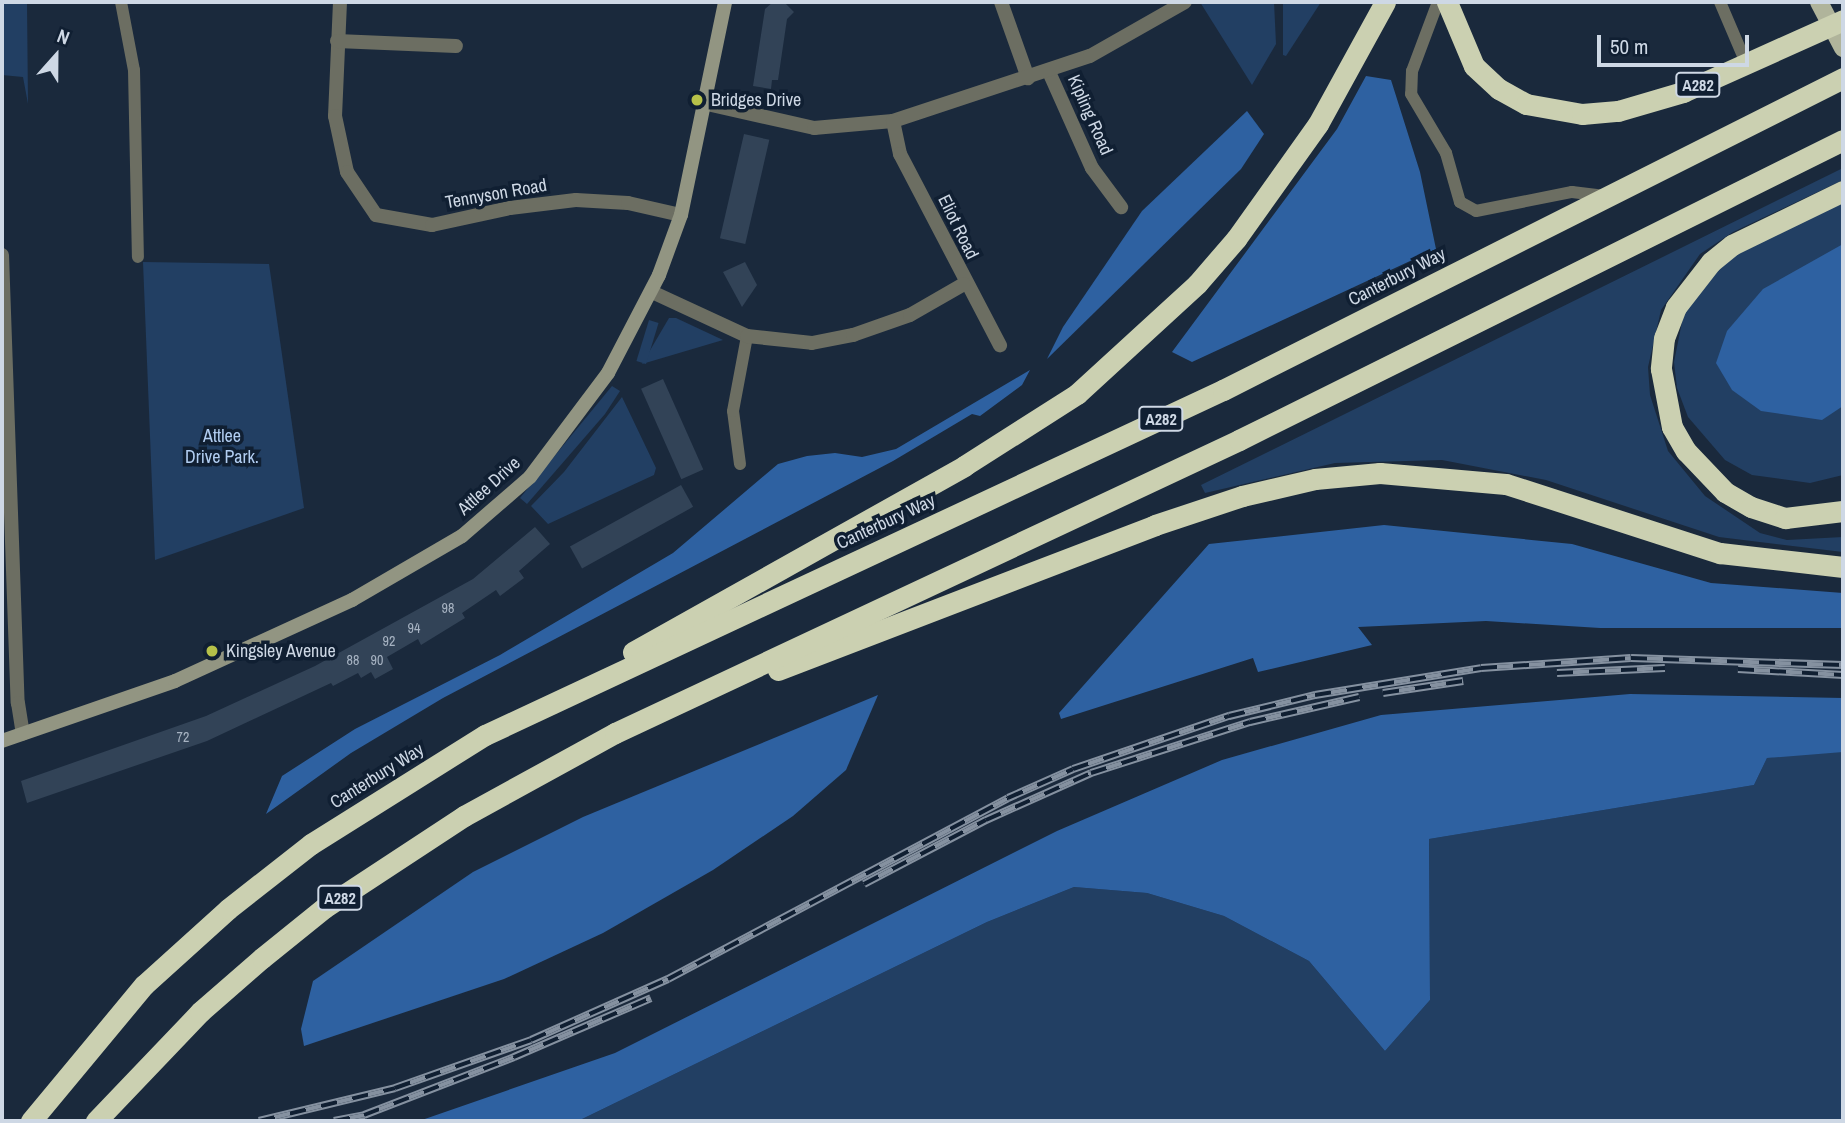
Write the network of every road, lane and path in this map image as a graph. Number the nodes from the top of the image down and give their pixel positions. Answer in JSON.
{"nodes":[{"id":1,"x":121,"y":2,"type":"edge"},
{"id":2,"x":340,"y":2,"type":"edge"},
{"id":3,"x":725,"y":2,"type":"edge"},
{"id":4,"x":1002,"y":2,"type":"edge"},
{"id":5,"x":1185,"y":2,"type":"edge"},
{"id":6,"x":1385,"y":2,"type":"edge"},
{"id":7,"x":1438,"y":2,"type":"edge"},
{"id":8,"x":1447,"y":2,"type":"edge"},
{"id":9,"x":1720,"y":2,"type":"edge"},
{"id":10,"x":1819,"y":2,"type":"edge"},
{"id":11,"x":1837,"y":22,"type":"edge"},
{"id":12,"x":337,"y":41,"type":"junction"},
{"id":13,"x":456,"y":46,"type":"dead end"},
{"id":14,"x":1843,"y":48,"type":"edge"},
{"id":15,"x":1746,"y":63,"type":"junction"},
{"id":16,"x":1049,"y":72,"type":"junction"},
{"id":17,"x":1028,"y":78,"type":"junction"},
{"id":18,"x":1843,"y":78,"type":"edge"},
{"id":19,"x":707,"y":104,"type":"junction"},
{"id":20,"x":893,"y":121,"type":"junction"},
{"id":21,"x":1843,"y":140,"type":"edge"},
{"id":22,"x":1843,"y":191,"type":"edge"},
{"id":23,"x":1608,"y":197,"type":"junction"},
{"id":24,"x":1121,"y":207,"type":"dead end"},
{"id":25,"x":681,"y":215,"type":"junction"},
{"id":26,"x":2,"y":255,"type":"edge"},
{"id":27,"x":138,"y":257,"type":"dead end"},
{"id":28,"x":964,"y":284,"type":"junction"},
{"id":29,"x":652,"y":292,"type":"junction"},
{"id":30,"x":747,"y":336,"type":"junction"},
{"id":31,"x":1000,"y":345,"type":"dead end"},
{"id":32,"x":740,"y":464,"type":"dead end"},
{"id":33,"x":1843,"y":511,"type":"edge"},
{"id":34,"x":1843,"y":568,"type":"edge"},
{"id":35,"x":615,"y":733,"type":"junction"},
{"id":36,"x":23,"y":734,"type":"junction"},
{"id":37,"x":485,"y":735,"type":"junction"},
{"id":38,"x":2,"y":741,"type":"edge"},
{"id":39,"x":99,"y":1117,"type":"edge"},
{"id":40,"x":32,"y":1119,"type":"edge"}],
"edges":[{"from":1,"to":27,"type":"lane"},
{"from":2,"to":12,"type":"street","name":"Tennyson Road"},
{"from":3,"to":19,"type":"street","name":"Attlee Drive"},
{"from":4,"to":17,"type":"street"},
{"from":5,"to":16,"type":"street"},
{"from":6,"to":37,"type":"highway","number":"A282"},
{"from":7,"to":23,"type":"lane"},
{"from":8,"to":15,"type":"highway","number":"A282"},
{"from":9,"to":15,"type":"lane"},
{"from":10,"to":11,"type":"main road"},
{"from":11,"to":14,"type":"main road"},
{"from":11,"to":15,"type":"highway","number":"A282"},
{"from":12,"to":13,"type":"street"},
{"from":12,"to":25,"type":"street","name":"Tennyson Road"},
{"from":16,"to":17,"type":"street"},
{"from":16,"to":24,"type":"street","name":"Kipling Road"},
{"from":17,"to":20,"type":"street"},
{"from":18,"to":23,"type":"highway","name":"Canterbury Way","number":"A282"},
{"from":19,"to":20,"type":"street"},
{"from":19,"to":25,"type":"street","name":"Attlee Drive"},
{"from":20,"to":28,"type":"street","name":"Eliot Road"},
{"from":21,"to":35,"type":"highway","number":"A282"},
{"from":22,"to":33,"type":"highway"},
{"from":23,"to":37,"type":"highway","name":"Canterbury Way","number":"A282"},
{"from":25,"to":29,"type":"street","name":"Attlee Drive"},
{"from":26,"to":36,"type":"street"},
{"from":28,"to":30,"type":"street"},
{"from":28,"to":31,"type":"street","name":"Eliot Road"},
{"from":29,"to":30,"type":"street"},
{"from":29,"to":36,"type":"street","name":"Attlee Drive"},
{"from":30,"to":32,"type":"lane"},
{"from":34,"to":35,"type":"highway","number":"A282"},
{"from":35,"to":39,"type":"highway","number":"A282"},
{"from":36,"to":38,"type":"street","name":"Attlee Drive"},
{"from":37,"to":40,"type":"highway","name":"Canterbury Way","number":"A282"}]}
